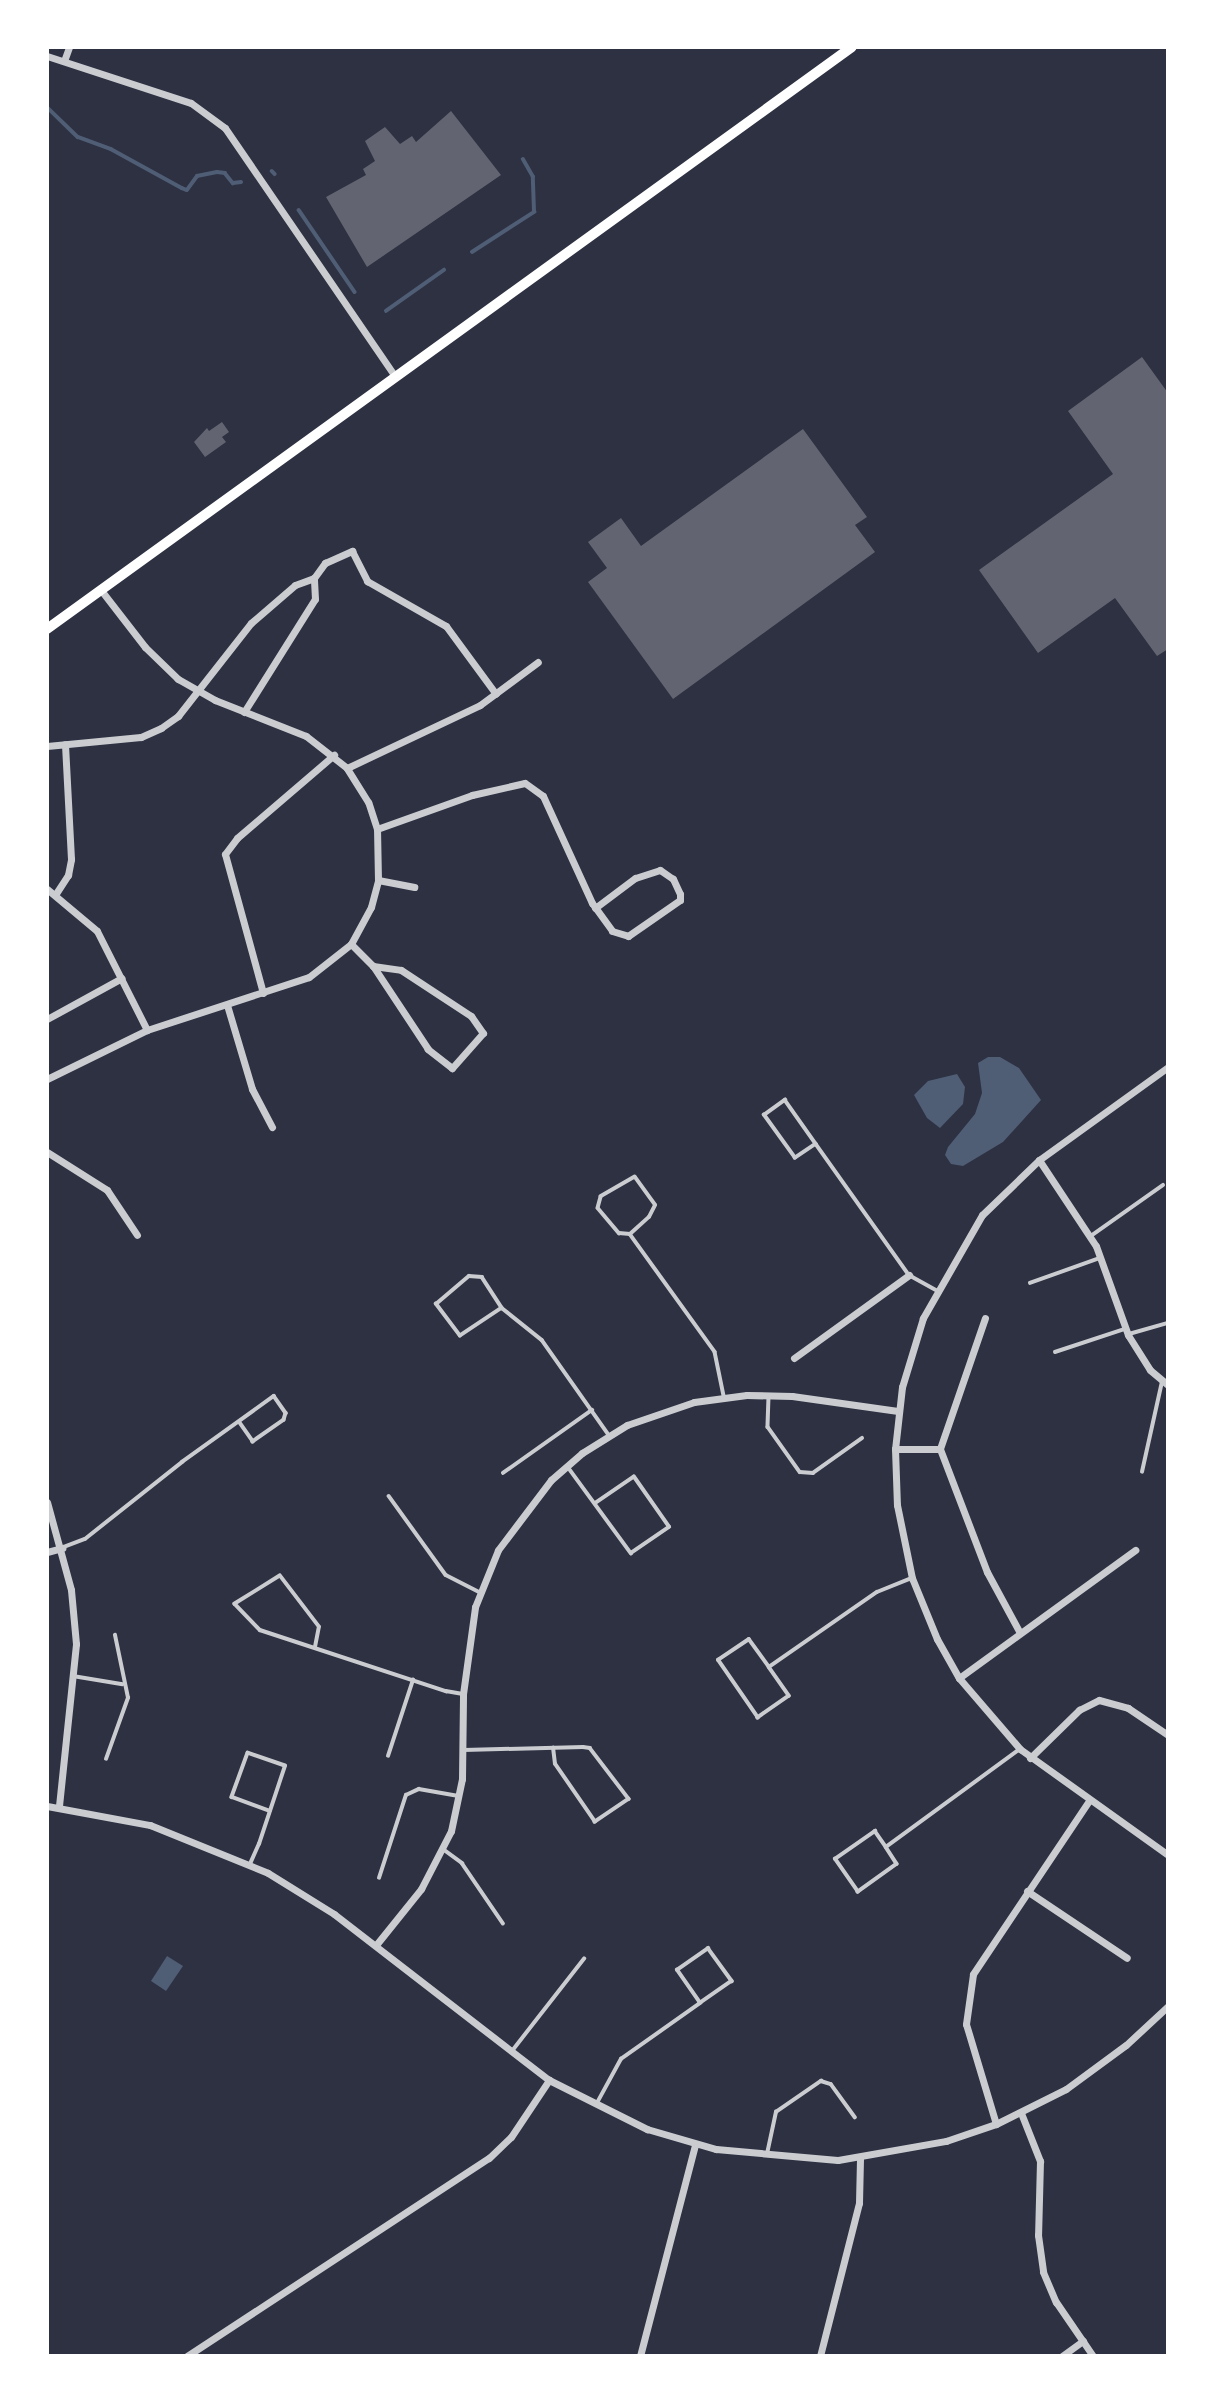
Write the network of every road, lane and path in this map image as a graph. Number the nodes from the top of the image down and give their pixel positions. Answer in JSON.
{"nodes":[{"id":1,"x":69,"y":47,"type":"edge"},
{"id":2,"x":852,"y":47,"type":"edge"},
{"id":3,"x":47,"y":56,"type":"edge"},
{"id":4,"x":64,"y":61,"type":"junction"},
{"id":5,"x":395,"y":376,"type":"junction"},
{"id":6,"x":314,"y":578,"type":"junction"},
{"id":7,"x":102,"y":590,"type":"junction"},
{"id":8,"x":47,"y":629,"type":"edge"},
{"id":9,"x":538,"y":662,"type":"dead end"},
{"id":10,"x":196,"y":691,"type":"junction"},
{"id":11,"x":496,"y":694,"type":"junction"},
{"id":12,"x":244,"y":712,"type":"junction"},
{"id":13,"x":65,"y":744,"type":"junction"},
{"id":14,"x":47,"y":746,"type":"edge"},
{"id":15,"x":334,"y":755,"type":"junction"},
{"id":16,"x":347,"y":768,"type":"junction"},
{"id":17,"x":377,"y":829,"type":"junction"},
{"id":18,"x":378,"y":880,"type":"junction"},
{"id":19,"x":414,"y":887,"type":"dead end"},
{"id":20,"x":47,"y":889,"type":"edge"},
{"id":21,"x":55,"y":895,"type":"junction"},
{"id":22,"x":595,"y":908,"type":"junction"},
{"id":23,"x":351,"y":944,"type":"junction"},
{"id":24,"x":373,"y":966,"type":"junction"},
{"id":25,"x":122,"y":978,"type":"junction"},
{"id":26,"x":263,"y":993,"type":"junction"},
{"id":27,"x":226,"y":1005,"type":"junction"},
{"id":28,"x":47,"y":1019,"type":"edge"},
{"id":29,"x":147,"y":1030,"type":"junction"},
{"id":30,"x":1168,"y":1067,"type":"edge"},
{"id":31,"x":47,"y":1079,"type":"edge"},
{"id":32,"x":272,"y":1127,"type":"dead end"},
{"id":33,"x":816,"y":1144,"type":"junction"},
{"id":34,"x":47,"y":1152,"type":"edge"},
{"id":35,"x":1039,"y":1160,"type":"junction"},
{"id":36,"x":1163,"y":1185,"type":"dead end"},
{"id":37,"x":630,"y":1234,"type":"junction"},
{"id":38,"x":137,"y":1235,"type":"dead end"},
{"id":39,"x":1091,"y":1236,"type":"junction"},
{"id":40,"x":1102,"y":1257,"type":"junction"},
{"id":41,"x":909,"y":1275,"type":"junction"},
{"id":42,"x":1030,"y":1283,"type":"dead end"},
{"id":43,"x":936,"y":1290,"type":"junction"},
{"id":44,"x":502,"y":1308,"type":"junction"},
{"id":45,"x":985,"y":1318,"type":"dead end"},
{"id":46,"x":1168,"y":1323,"type":"edge"},
{"id":47,"x":1126,"y":1332,"type":"junction"},
{"id":48,"x":1055,"y":1352,"type":"dead end"},
{"id":49,"x":794,"y":1359,"type":"dead end"},
{"id":50,"x":1165,"y":1383,"type":"edge"},
{"id":51,"x":770,"y":1395,"type":"junction"},
{"id":52,"x":724,"y":1396,"type":"junction"},
{"id":53,"x":592,"y":1410,"type":"junction"},
{"id":54,"x":898,"y":1411,"type":"junction"},
{"id":55,"x":239,"y":1422,"type":"junction"},
{"id":56,"x":609,"y":1435,"type":"junction"},
{"id":57,"x":862,"y":1438,"type":"dead end"},
{"id":58,"x":895,"y":1449,"type":"junction"},
{"id":59,"x":940,"y":1449,"type":"junction"},
{"id":60,"x":567,"y":1465,"type":"junction"},
{"id":61,"x":1142,"y":1472,"type":"dead end"},
{"id":62,"x":503,"y":1473,"type":"dead end"},
{"id":63,"x":388,"y":1496,"type":"dead end"},
{"id":64,"x":47,"y":1502,"type":"edge"},
{"id":65,"x":596,"y":1503,"type":"junction"},
{"id":66,"x":62,"y":1548,"type":"junction"},
{"id":67,"x":1135,"y":1550,"type":"dead end"},
{"id":68,"x":47,"y":1552,"type":"edge"},
{"id":69,"x":912,"y":1578,"type":"junction"},
{"id":70,"x":480,"y":1592,"type":"junction"},
{"id":71,"x":1020,"y":1633,"type":"junction"},
{"id":72,"x":115,"y":1635,"type":"dead end"},
{"id":73,"x":315,"y":1647,"type":"junction"},
{"id":74,"x":769,"y":1667,"type":"junction"},
{"id":75,"x":73,"y":1676,"type":"junction"},
{"id":76,"x":959,"y":1678,"type":"junction"},
{"id":77,"x":413,"y":1680,"type":"junction"},
{"id":78,"x":122,"y":1684,"type":"junction"},
{"id":79,"x":463,"y":1694,"type":"junction"},
{"id":80,"x":1168,"y":1735,"type":"edge"},
{"id":81,"x":552,"y":1748,"type":"junction"},
{"id":82,"x":1020,"y":1749,"type":"junction"},
{"id":83,"x":464,"y":1750,"type":"junction"},
{"id":84,"x":388,"y":1756,"type":"dead end"},
{"id":85,"x":1030,"y":1758,"type":"junction"},
{"id":86,"x":106,"y":1759,"type":"dead end"},
{"id":87,"x":460,"y":1796,"type":"junction"},
{"id":88,"x":1088,"y":1801,"type":"junction"},
{"id":89,"x":47,"y":1806,"type":"edge"},
{"id":90,"x":59,"y":1807,"type":"junction"},
{"id":91,"x":270,"y":1811,"type":"junction"},
{"id":92,"x":886,"y":1847,"type":"junction"},
{"id":93,"x":443,"y":1849,"type":"junction"},
{"id":94,"x":1168,"y":1855,"type":"edge"},
{"id":95,"x":250,"y":1864,"type":"junction"},
{"id":96,"x":379,"y":1878,"type":"dead end"},
{"id":97,"x":1027,"y":1891,"type":"junction"},
{"id":98,"x":503,"y":1923,"type":"dead end"},
{"id":99,"x":376,"y":1945,"type":"junction"},
{"id":100,"x":1127,"y":1958,"type":"dead end"},
{"id":101,"x":584,"y":1959,"type":"dead end"},
{"id":102,"x":700,"y":2003,"type":"junction"},
{"id":103,"x":1168,"y":2006,"type":"edge"},
{"id":104,"x":512,"y":2051,"type":"junction"},
{"id":105,"x":549,"y":2080,"type":"junction"},
{"id":106,"x":595,"y":2106,"type":"junction"},
{"id":107,"x":1021,"y":2113,"type":"junction"},
{"id":108,"x":855,"y":2117,"type":"dead end"},
{"id":109,"x":996,"y":2124,"type":"junction"},
{"id":110,"x":695,"y":2145,"type":"junction"},
{"id":111,"x":766,"y":2156,"type":"junction"},
{"id":112,"x":860,"y":2158,"type":"junction"},
{"id":113,"x":1083,"y":2341,"type":"junction"},
{"id":114,"x":187,"y":2356,"type":"edge"},
{"id":115,"x":640,"y":2356,"type":"edge"},
{"id":116,"x":820,"y":2356,"type":"edge"},
{"id":117,"x":1062,"y":2356,"type":"edge"},
{"id":118,"x":1093,"y":2356,"type":"edge"}],
"edges":[{"from":1,"to":4,"type":"street"},
{"from":2,"to":5,"type":"main road"},
{"from":3,"to":4,"type":"street"},
{"from":4,"to":5,"type":"street"},
{"from":5,"to":7,"type":"main road"},
{"from":6,"to":10,"type":"street"},
{"from":6,"to":11,"type":"street"},
{"from":6,"to":12,"type":"street"},
{"from":7,"to":8,"type":"main road"},
{"from":7,"to":10,"type":"street"},
{"from":9,"to":11,"type":"street"},
{"from":10,"to":12,"type":"street"},
{"from":10,"to":13,"type":"street"},
{"from":11,"to":16,"type":"street"},
{"from":12,"to":15,"type":"street"},
{"from":13,"to":14,"type":"street"},
{"from":13,"to":21,"type":"street"},
{"from":15,"to":16,"type":"street"},
{"from":15,"to":26,"type":"street"},
{"from":16,"to":17,"type":"street"},
{"from":17,"to":18,"type":"street"},
{"from":17,"to":22,"type":"street"},
{"from":18,"to":19,"type":"street"},
{"from":18,"to":23,"type":"street"},
{"from":20,"to":21,"type":"street"},
{"from":21,"to":25,"type":"street"},
{"from":22,"to":22,"type":"street"},
{"from":23,"to":24,"type":"street"},
{"from":23,"to":26,"type":"street"},
{"from":24,"to":24,"type":"street"},
{"from":25,"to":28,"type":"street"},
{"from":25,"to":29,"type":"street"},
{"from":26,"to":27,"type":"street"},
{"from":27,"to":29,"type":"street"},
{"from":27,"to":32,"type":"street"},
{"from":29,"to":31,"type":"street"},
{"from":30,"to":35,"type":"street"},
{"from":33,"to":33,"type":"lane"},
{"from":33,"to":41,"type":"lane"},
{"from":34,"to":38,"type":"street"},
{"from":35,"to":39,"type":"street"},
{"from":35,"to":43,"type":"street"},
{"from":36,"to":39,"type":"lane"},
{"from":37,"to":37,"type":"lane"},
{"from":37,"to":52,"type":"lane"},
{"from":39,"to":40,"type":"street"},
{"from":40,"to":42,"type":"lane"},
{"from":40,"to":47,"type":"street"},
{"from":41,"to":43,"type":"lane"},
{"from":41,"to":49,"type":"street"},
{"from":43,"to":54,"type":"street"},
{"from":44,"to":44,"type":"lane"},
{"from":44,"to":53,"type":"lane"},
{"from":45,"to":59,"type":"street"},
{"from":46,"to":47,"type":"lane"},
{"from":47,"to":48,"type":"lane"},
{"from":47,"to":50,"type":"street"},
{"from":50,"to":61,"type":"lane"},
{"from":51,"to":52,"type":"street"},
{"from":51,"to":54,"type":"street"},
{"from":51,"to":57,"type":"lane"},
{"from":52,"to":56,"type":"street"},
{"from":53,"to":56,"type":"lane"},
{"from":53,"to":62,"type":"lane"},
{"from":54,"to":58,"type":"street"},
{"from":55,"to":55,"type":"lane"},
{"from":55,"to":66,"type":"lane"},
{"from":56,"to":60,"type":"street"},
{"from":58,"to":59,"type":"street"},
{"from":58,"to":69,"type":"street"},
{"from":59,"to":71,"type":"street"},
{"from":60,"to":65,"type":"lane"},
{"from":60,"to":70,"type":"street"},
{"from":63,"to":70,"type":"lane"},
{"from":64,"to":66,"type":"street"},
{"from":65,"to":65,"type":"lane"},
{"from":66,"to":68,"type":"street"},
{"from":66,"to":75,"type":"street"},
{"from":67,"to":71,"type":"street"},
{"from":69,"to":74,"type":"lane"},
{"from":69,"to":76,"type":"street"},
{"from":70,"to":79,"type":"street"},
{"from":71,"to":76,"type":"street"},
{"from":72,"to":78,"type":"lane"},
{"from":73,"to":73,"type":"lane"},
{"from":73,"to":77,"type":"lane"},
{"from":74,"to":74,"type":"lane"},
{"from":75,"to":78,"type":"lane"},
{"from":75,"to":90,"type":"street"},
{"from":76,"to":82,"type":"street"},
{"from":77,"to":79,"type":"lane"},
{"from":77,"to":84,"type":"lane"},
{"from":78,"to":86,"type":"lane"},
{"from":79,"to":83,"type":"street"},
{"from":80,"to":85,"type":"street"},
{"from":81,"to":81,"type":"lane"},
{"from":81,"to":83,"type":"lane"},
{"from":82,"to":85,"type":"street"},
{"from":82,"to":92,"type":"lane"},
{"from":83,"to":87,"type":"street"},
{"from":85,"to":88,"type":"street"},
{"from":87,"to":93,"type":"street"},
{"from":87,"to":96,"type":"lane"},
{"from":88,"to":94,"type":"street"},
{"from":88,"to":97,"type":"street"},
{"from":89,"to":90,"type":"street"},
{"from":90,"to":95,"type":"street"},
{"from":91,"to":91,"type":"lane"},
{"from":91,"to":95,"type":"lane"},
{"from":92,"to":92,"type":"lane"},
{"from":93,"to":98,"type":"lane"},
{"from":93,"to":99,"type":"street"},
{"from":95,"to":99,"type":"street"},
{"from":97,"to":100,"type":"street"},
{"from":97,"to":109,"type":"street"},
{"from":99,"to":104,"type":"street"},
{"from":101,"to":104,"type":"lane"},
{"from":102,"to":102,"type":"lane"},
{"from":102,"to":106,"type":"lane"},
{"from":103,"to":107,"type":"street"},
{"from":104,"to":105,"type":"street"},
{"from":105,"to":106,"type":"street"},
{"from":105,"to":114,"type":"street"},
{"from":106,"to":110,"type":"street"},
{"from":107,"to":109,"type":"street"},
{"from":107,"to":113,"type":"street"},
{"from":108,"to":111,"type":"lane"},
{"from":109,"to":112,"type":"street"},
{"from":110,"to":111,"type":"street"},
{"from":110,"to":115,"type":"street"},
{"from":111,"to":112,"type":"street"},
{"from":112,"to":116,"type":"street"},
{"from":113,"to":117,"type":"street"},
{"from":113,"to":118,"type":"street"}]}
